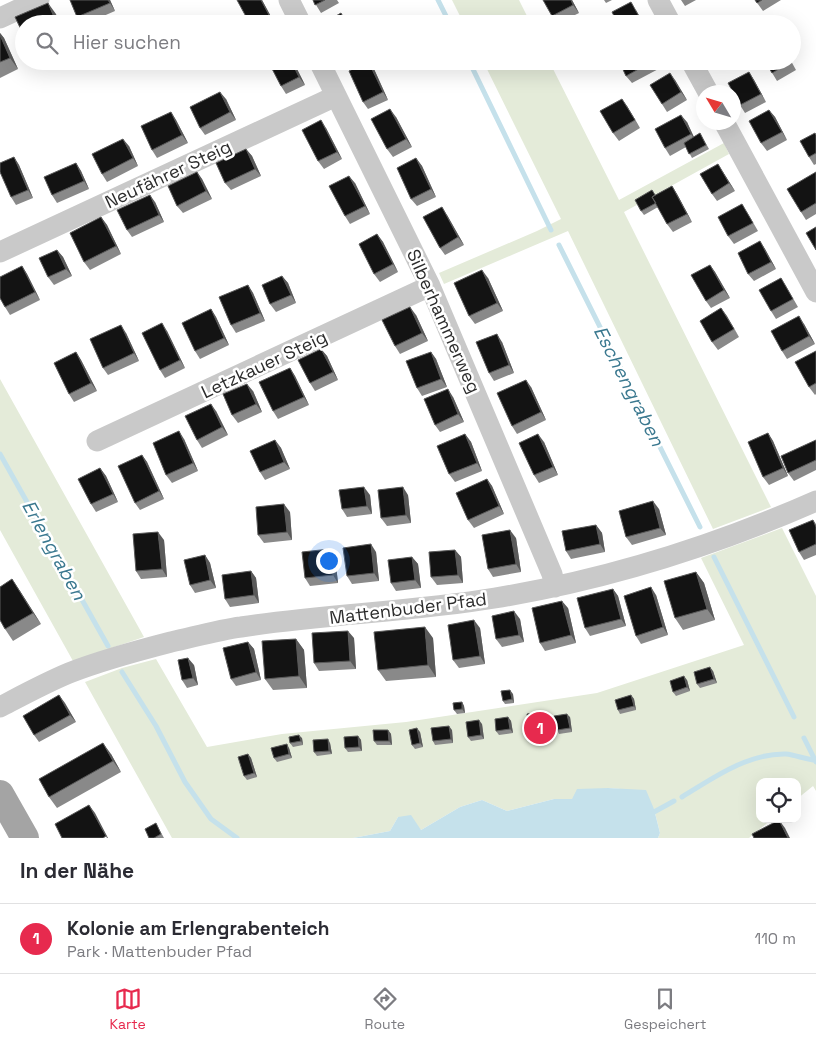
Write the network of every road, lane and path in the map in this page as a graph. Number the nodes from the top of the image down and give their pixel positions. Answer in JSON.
{"nodes":[{"id":1,"x":39,"y":0,"type":"edge"},
{"id":2,"x":289,"y":0,"type":"edge"},
{"id":3,"x":658,"y":0,"type":"edge"},
{"id":4,"x":296,"y":15,"type":"edge"},
{"id":5,"x":666,"y":15,"type":"edge"},
{"id":6,"x":0,"y":18,"type":"edge"},
{"id":7,"x":323,"y":70,"type":"edge"},
{"id":8,"x":696,"y":70,"type":"edge"},
{"id":9,"x":704,"y":85,"type":"edge"},
{"id":10,"x":336,"y":96,"type":"junction"},
{"id":11,"x":728,"y":130,"type":"edge"},
{"id":12,"x":0,"y":252,"type":"edge"},
{"id":13,"x":430,"y":286,"type":"junction"},
{"id":14,"x":816,"y":292,"type":"edge"},
{"id":15,"x":97,"y":441,"type":"dead end"},
{"id":16,"x":816,"y":501,"type":"edge"},
{"id":17,"x":555,"y":587,"type":"junction"},
{"id":18,"x":0,"y":707,"type":"edge"},
{"id":19,"x":2,"y":802,"type":"edge"},
{"id":20,"x":25,"y":838,"type":"edge"}],
"edges":[{"from":1,"to":6,"type":"street"},
{"from":2,"to":4,"type":"street"},
{"from":3,"to":5,"type":"street"},
{"from":7,"to":10,"type":"street","name":"Silberhammerweg"},
{"from":8,"to":9,"type":"street"},
{"from":10,"to":12,"type":"street","name":"Neufährer Steig"},
{"from":10,"to":13,"type":"street","name":"Silberhammerweg"},
{"from":11,"to":14,"type":"street"},
{"from":13,"to":15,"type":"street","name":"Letzkauer Steig"},
{"from":13,"to":17,"type":"street","name":"Silberhammerweg"},
{"from":16,"to":17,"type":"street","name":"Mattenbuder Pfad"},
{"from":17,"to":18,"type":"street","name":"Mattenbuder Pfad"},
{"from":19,"to":20,"type":"main road"}]}
